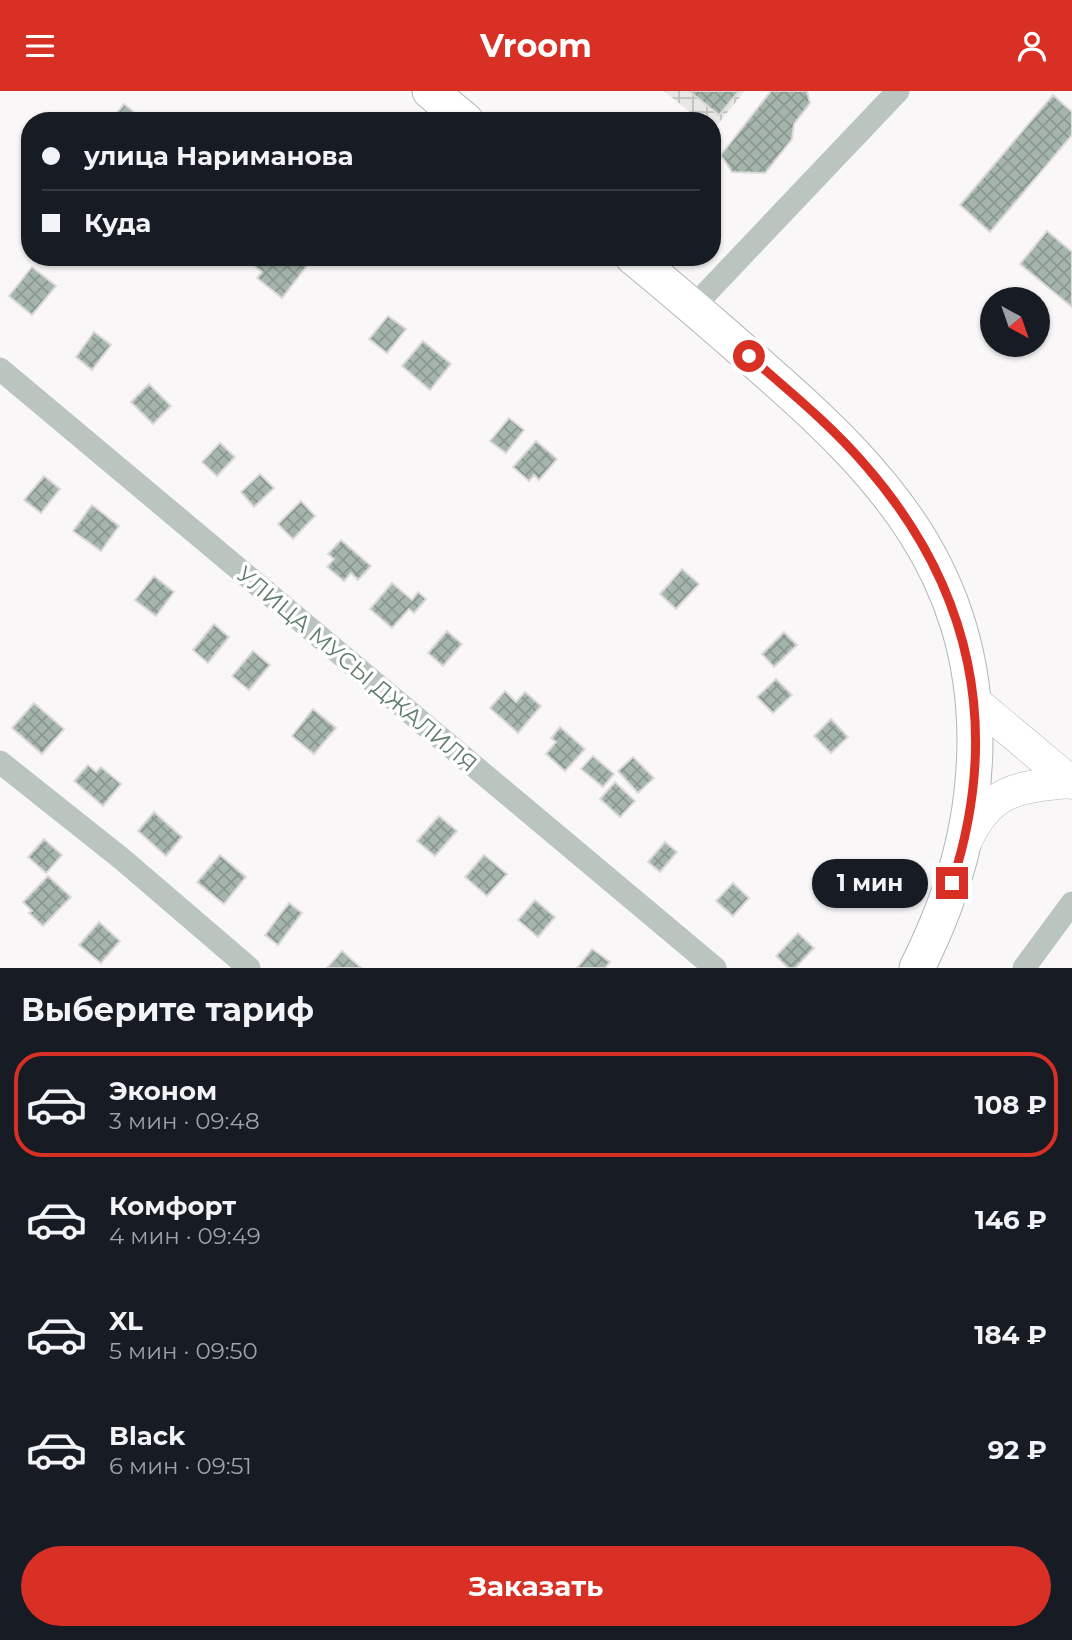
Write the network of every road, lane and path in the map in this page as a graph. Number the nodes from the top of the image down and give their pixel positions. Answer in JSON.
{"nodes":[{"id":1,"x":430,"y":91,"type":"edge"},
{"id":2,"x":898,"y":91,"type":"edge"},
{"id":3,"x":455,"y":112,"type":"edge"},
{"id":4,"x":644,"y":266,"type":"edge"},
{"id":5,"x":694,"y":307,"type":"junction"},
{"id":6,"x":0,"y":369,"type":"edge"},
{"id":7,"x":973,"y":700,"type":"junction"},
{"id":8,"x":0,"y":762,"type":"edge"},
{"id":9,"x":1071,"y":782,"type":"edge"},
{"id":10,"x":965,"y":843,"type":"junction"},
{"id":11,"x":1072,"y":903,"type":"edge"},
{"id":12,"x":249,"y":968,"type":"edge"},
{"id":13,"x":715,"y":968,"type":"edge"},
{"id":14,"x":917,"y":968,"type":"edge"},
{"id":15,"x":1024,"y":968,"type":"edge"}],
"edges":[{"from":1,"to":3,"type":"main road"},
{"from":2,"to":5,"type":"street"},
{"from":4,"to":5,"type":"main road"},
{"from":5,"to":7,"type":"main road"},
{"from":6,"to":13,"type":"street","name":"УЛИЦА МУСЫ ДЖАЛИЛЯ"},
{"from":7,"to":9,"type":"main road"},
{"from":7,"to":10,"type":"main road"},
{"from":8,"to":12,"type":"street"},
{"from":9,"to":10,"type":"main road"},
{"from":10,"to":14,"type":"main road"},
{"from":11,"to":15,"type":"street"}]}
